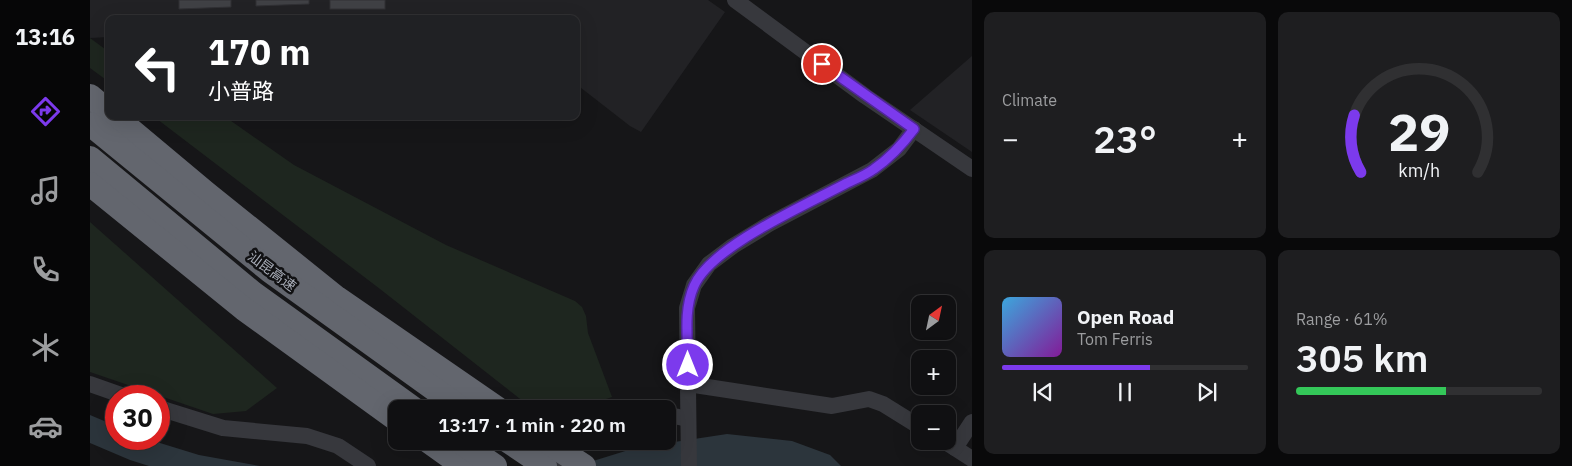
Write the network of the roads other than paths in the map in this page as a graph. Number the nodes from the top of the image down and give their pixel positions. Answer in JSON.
{"nodes":[{"id":1,"x":735,"y":0,"type":"edge"},
{"id":2,"x":90,"y":96,"type":"edge"},
{"id":3,"x":105,"y":109,"type":"edge"},
{"id":4,"x":119,"y":120,"type":"edge"},
{"id":5,"x":90,"y":124,"type":"edge"},
{"id":6,"x":914,"y":129,"type":"junction"},
{"id":7,"x":90,"y":158,"type":"edge"},
{"id":8,"x":972,"y":169,"type":"edge"},
{"id":9,"x":90,"y":184,"type":"edge"},
{"id":10,"x":90,"y":384,"type":"edge"},
{"id":11,"x":688,"y":384,"type":"junction"},
{"id":12,"x":105,"y":389,"type":"edge"},
{"id":13,"x":402,"y":400,"type":"edge"},
{"id":14,"x":449,"y":400,"type":"edge"},
{"id":15,"x":485,"y":400,"type":"edge"},
{"id":16,"x":170,"y":411,"type":"edge"},
{"id":17,"x":388,"y":413,"type":"edge"},
{"id":18,"x":676,"y":417,"type":"edge"},
{"id":19,"x":911,"y":421,"type":"edge"},
{"id":20,"x":688,"y":422,"type":"junction"},
{"id":21,"x":972,"y":422,"type":"edge"},
{"id":22,"x":956,"y":437,"type":"edge"},
{"id":23,"x":956,"y":449,"type":"edge"},
{"id":24,"x":521,"y":450,"type":"edge"},
{"id":25,"x":560,"y":450,"type":"edge"},
{"id":26,"x":573,"y":450,"type":"edge"},
{"id":27,"x":460,"y":453,"type":"edge"},
{"id":28,"x":972,"y":459,"type":"edge"},
{"id":29,"x":368,"y":466,"type":"edge"},
{"id":30,"x":495,"y":466,"type":"edge"},
{"id":31,"x":537,"y":466,"type":"edge"},
{"id":32,"x":545,"y":466,"type":"edge"},
{"id":33,"x":584,"y":466,"type":"edge"},
{"id":34,"x":689,"y":466,"type":"edge"}],
"edges":[{"from":1,"to":6,"type":"street"},
{"from":2,"to":3,"type":"highway"},
{"from":4,"to":15,"type":"highway"},
{"from":5,"to":14,"type":"highway","name":"汕昆高速"},
{"from":6,"to":8,"type":"street"},
{"from":6,"to":11,"type":"street"},
{"from":7,"to":13,"type":"highway","name":"汕昆高速"},
{"from":9,"to":17,"type":"highway"},
{"from":10,"to":12,"type":"street"},
{"from":11,"to":19,"type":"street"},
{"from":11,"to":20,"type":"street"},
{"from":16,"to":29,"type":"street"},
{"from":18,"to":20,"type":"street"},
{"from":20,"to":34,"type":"street"},
{"from":21,"to":22,"type":"street"},
{"from":23,"to":28,"type":"street"},
{"from":24,"to":32,"type":"highway","bridge":true},
{"from":25,"to":33,"type":"highway","bridge":true},
{"from":26,"to":31,"type":"street"},
{"from":27,"to":30,"type":"highway"}]}
